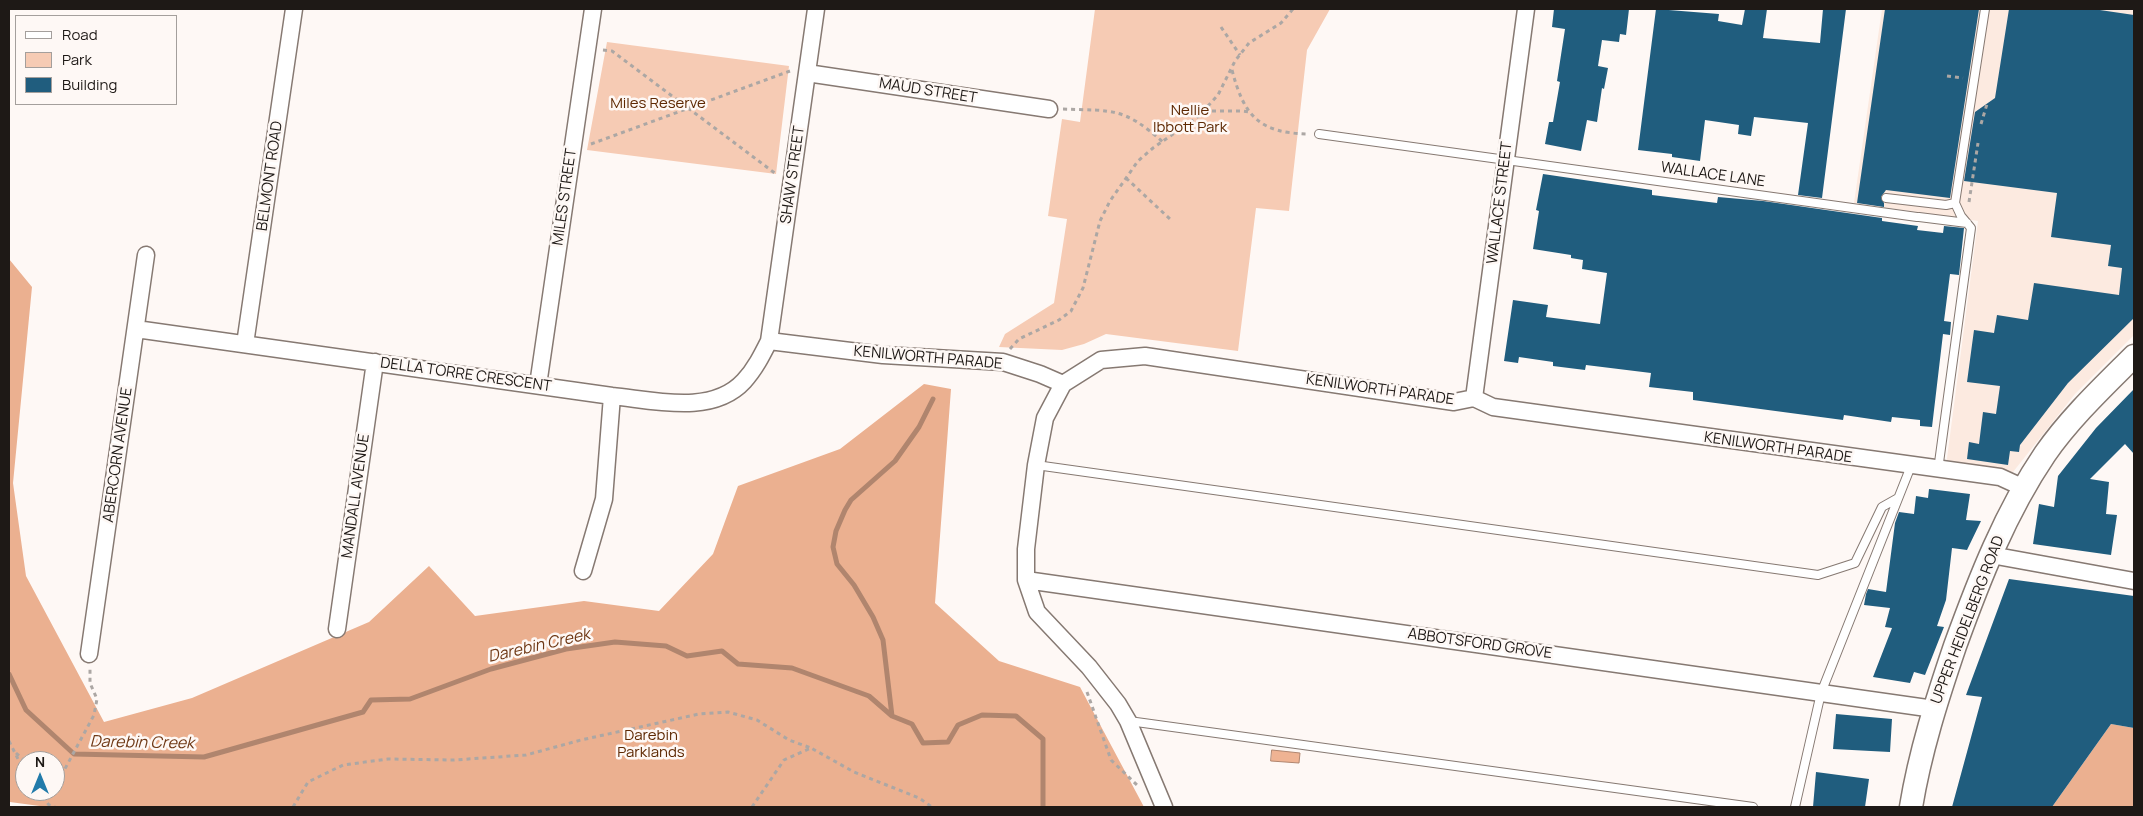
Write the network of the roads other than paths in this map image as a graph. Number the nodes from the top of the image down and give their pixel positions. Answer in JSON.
{"nodes":[{"id":1,"x":294,"y":9,"type":"edge"},
{"id":2,"x":593,"y":9,"type":"edge"},
{"id":3,"x":816,"y":9,"type":"edge"},
{"id":4,"x":1526,"y":9,"type":"edge"},
{"id":5,"x":1985,"y":9,"type":"edge"},
{"id":6,"x":807,"y":73,"type":"junction"},
{"id":7,"x":1049,"y":110,"type":"road end"},
{"id":8,"x":1319,"y":134,"type":"road end"},
{"id":9,"x":1506,"y":160,"type":"junction"},
{"id":10,"x":1886,"y":198,"type":"dead end"},
{"id":11,"x":1955,"y":203,"type":"junction"},
{"id":12,"x":1967,"y":223,"type":"junction"},
{"id":13,"x":146,"y":256,"type":"dead end"},
{"id":14,"x":136,"y":329,"type":"junction"},
{"id":15,"x":769,"y":342,"type":"junction"},
{"id":16,"x":245,"y":344,"type":"junction"},
{"id":17,"x":2134,"y":356,"type":"edge"},
{"id":18,"x":375,"y":362,"type":"junction"},
{"id":19,"x":1063,"y":384,"type":"junction"},
{"id":20,"x":538,"y":385,"type":"junction"},
{"id":21,"x":612,"y":396,"type":"junction"},
{"id":22,"x":1474,"y":398,"type":"junction"},
{"id":23,"x":1036,"y":465,"type":"junction"},
{"id":24,"x":1911,"y":466,"type":"junction"},
{"id":25,"x":1938,"y":470,"type":"junction"},
{"id":26,"x":2024,"y":488,"type":"junction"},
{"id":27,"x":1898,"y":498,"type":"junction"},
{"id":28,"x":1991,"y":555,"type":"junction"},
{"id":29,"x":583,"y":571,"type":"dead end"},
{"id":30,"x":1026,"y":580,"type":"junction"},
{"id":31,"x":2134,"y":581,"type":"edge"},
{"id":32,"x":338,"y":629,"type":"dead end"},
{"id":33,"x":90,"y":661,"type":"road end"},
{"id":34,"x":1821,"y":693,"type":"junction"},
{"id":35,"x":1934,"y":709,"type":"junction"},
{"id":36,"x":1128,"y":720,"type":"junction"},
{"id":37,"x":1164,"y":807,"type":"edge"},
{"id":38,"x":1753,"y":807,"type":"edge"},
{"id":39,"x":1795,"y":807,"type":"edge"},
{"id":40,"x":1911,"y":807,"type":"edge"}],
"edges":[{"from":1,"to":16,"type":"street","name":"BELMONT ROAD"},
{"from":2,"to":20,"type":"street","name":"MILES STREET"},
{"from":3,"to":6,"type":"street","name":"SHAW STREET"},
{"from":4,"to":9,"type":"street","name":"WALLACE STREET"},
{"from":5,"to":11,"type":"lane"},
{"from":6,"to":7,"type":"street","name":"MAUD STREET"},
{"from":6,"to":15,"type":"street","name":"SHAW STREET"},
{"from":8,"to":9,"type":"lane","name":"WALLACE LANE"},
{"from":9,"to":12,"type":"lane","name":"WALLACE LANE"},
{"from":9,"to":22,"type":"street","name":"WALLACE STREET"},
{"from":10,"to":11,"type":"lane"},
{"from":11,"to":12,"type":"lane"},
{"from":12,"to":25,"type":"lane"},
{"from":13,"to":14,"type":"street","name":"ABERCORN AVENUE"},
{"from":14,"to":16,"type":"street","name":"DELLA TORRE CRESCENT"},
{"from":14,"to":33,"type":"street","name":"ABERCORN AVENUE"},
{"from":15,"to":19,"type":"street","name":"KENILWORTH PARADE"},
{"from":15,"to":21,"type":"street","name":"DELLA TORRE CRESCENT"},
{"from":16,"to":18,"type":"street","name":"DELLA TORRE CRESCENT"},
{"from":17,"to":26,"type":"main road","name":"UPPER HEIDELBERG ROAD"},
{"from":18,"to":20,"type":"street","name":"DELLA TORRE CRESCENT"},
{"from":18,"to":32,"type":"street","name":"MANDALL AVENUE"},
{"from":19,"to":22,"type":"street","name":"KENILWORTH PARADE"},
{"from":19,"to":23,"type":"street"},
{"from":20,"to":21,"type":"street","name":"DELLA TORRE CRESCENT"},
{"from":21,"to":29,"type":"street"},
{"from":22,"to":24,"type":"street","name":"KENILWORTH PARADE"},
{"from":23,"to":27,"type":"lane"},
{"from":23,"to":30,"type":"street"},
{"from":24,"to":25,"type":"street","name":"KENILWORTH PARADE"},
{"from":24,"to":27,"type":"lane"},
{"from":25,"to":26,"type":"street","name":"KENILWORTH PARADE"},
{"from":26,"to":28,"type":"main road","name":"UPPER HEIDELBERG ROAD"},
{"from":27,"to":34,"type":"lane"},
{"from":28,"to":31,"type":"street"},
{"from":28,"to":35,"type":"main road","name":"UPPER HEIDELBERG ROAD"},
{"from":30,"to":34,"type":"street","name":"ABBOTSFORD GROVE"},
{"from":30,"to":36,"type":"street"},
{"from":34,"to":35,"type":"street","name":"ABBOTSFORD GROVE"},
{"from":34,"to":39,"type":"lane"},
{"from":35,"to":40,"type":"main road","name":"UPPER HEIDELBERG ROAD"},
{"from":36,"to":37,"type":"street"},
{"from":36,"to":38,"type":"lane"}]}
